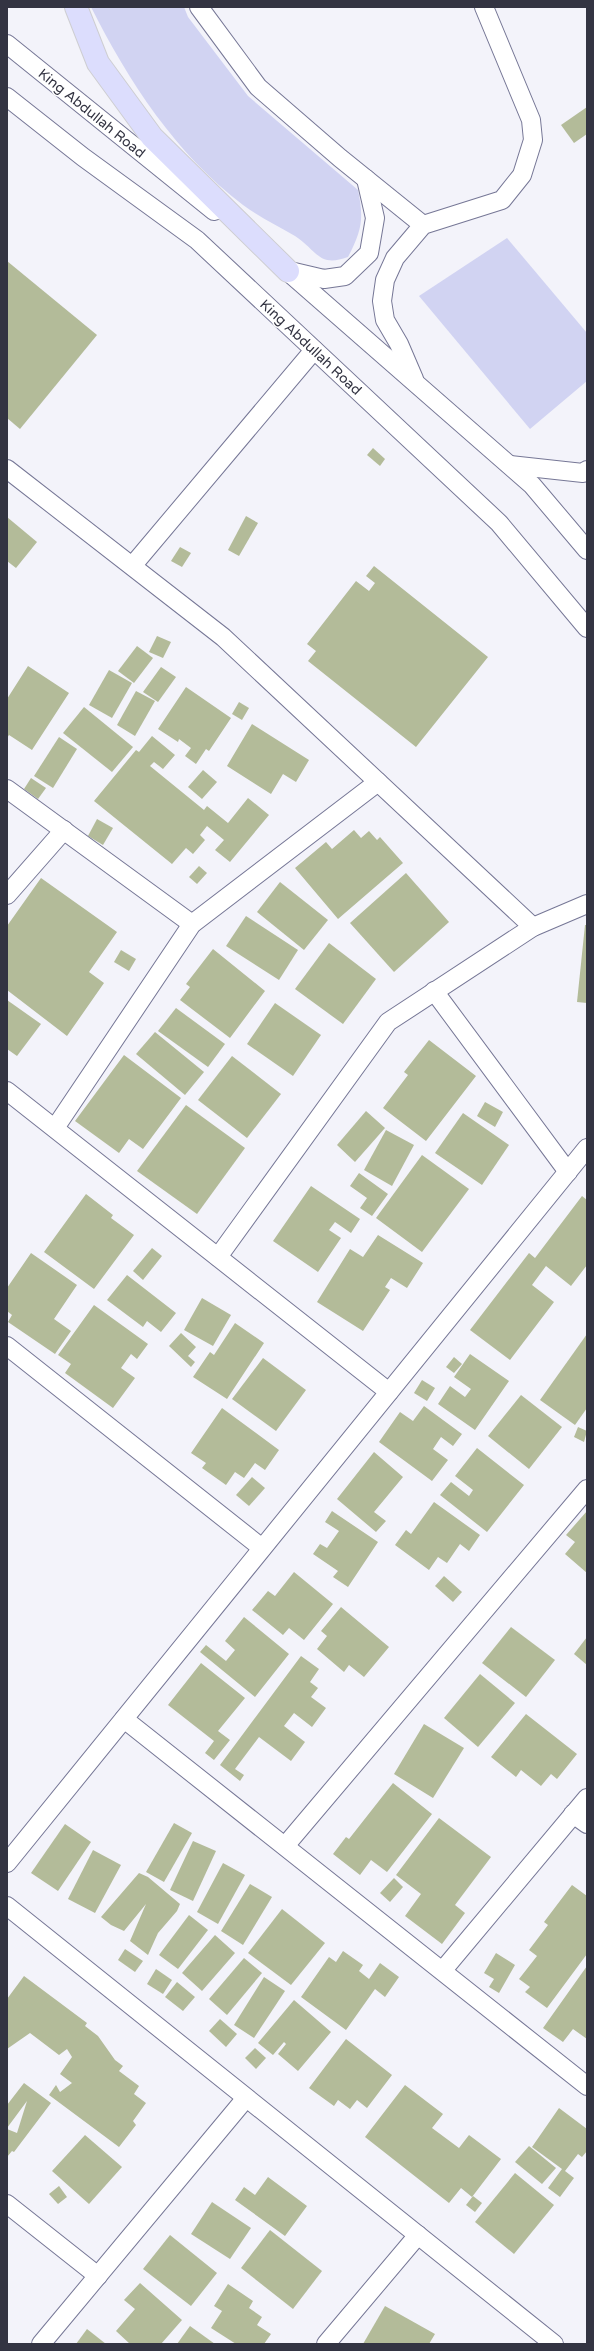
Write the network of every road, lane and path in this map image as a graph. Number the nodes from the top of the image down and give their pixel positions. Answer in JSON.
{"nodes":[{"id":1,"x":76,"y":7,"type":"edge"},
{"id":2,"x":199,"y":7,"type":"edge"},
{"id":3,"x":484,"y":7,"type":"edge"},
{"id":4,"x":7,"y":44,"type":"edge"},
{"id":5,"x":7,"y":97,"type":"edge"},
{"id":6,"x":366,"y":179,"type":"junction"},
{"id":7,"x":423,"y":225,"type":"junction"},
{"id":8,"x":288,"y":271,"type":"junction"},
{"id":9,"x":314,"y":350,"type":"junction"},
{"id":10,"x":416,"y":383,"type":"junction"},
{"id":11,"x":510,"y":465,"type":"junction"},
{"id":12,"x":7,"y":469,"type":"edge"},
{"id":13,"x":586,"y":473,"type":"edge"},
{"id":14,"x":587,"y":550,"type":"edge"},
{"id":15,"x":132,"y":565,"type":"junction"},
{"id":16,"x":587,"y":628,"type":"edge"},
{"id":17,"x":378,"y":782,"type":"junction"},
{"id":18,"x":7,"y":789,"type":"edge"},
{"id":19,"x":64,"y":830,"type":"junction"},
{"id":20,"x":7,"y":895,"type":"edge"},
{"id":21,"x":587,"y":904,"type":"edge"},
{"id":22,"x":192,"y":924,"type":"junction"},
{"id":23,"x":533,"y":927,"type":"junction"},
{"id":24,"x":434,"y":991,"type":"junction"},
{"id":25,"x":7,"y":1091,"type":"edge"},
{"id":26,"x":55,"y":1128,"type":"junction"},
{"id":27,"x":587,"y":1148,"type":"edge"},
{"id":28,"x":568,"y":1172,"type":"junction"},
{"id":29,"x":218,"y":1257,"type":"junction"},
{"id":30,"x":7,"y":1346,"type":"edge"},
{"id":31,"x":389,"y":1392,"type":"junction"},
{"id":32,"x":587,"y":1490,"type":"edge"},
{"id":33,"x":262,"y":1548,"type":"junction"},
{"id":34,"x":124,"y":1719,"type":"junction"},
{"id":35,"x":587,"y":1798,"type":"edge"},
{"id":36,"x":580,"y":1819,"type":"edge"},
{"id":37,"x":285,"y":1846,"type":"junction"},
{"id":38,"x":7,"y":1862,"type":"edge"},
{"id":39,"x":7,"y":1906,"type":"edge"},
{"id":40,"x":443,"y":1970,"type":"junction"},
{"id":41,"x":587,"y":2086,"type":"edge"},
{"id":42,"x":246,"y":2098,"type":"junction"},
{"id":43,"x":7,"y":2204,"type":"edge"},
{"id":44,"x":418,"y":2235,"type":"junction"},
{"id":45,"x":98,"y":2276,"type":"junction"},
{"id":46,"x":41,"y":2344,"type":"edge"},
{"id":47,"x":326,"y":2344,"type":"edge"},
{"id":48,"x":554,"y":2344,"type":"edge"}],
"edges":[{"from":1,"to":8,"type":"main road"},
{"from":2,"to":6,"type":"street"},
{"from":3,"to":7,"type":"street"},
{"from":4,"to":8,"type":"street","name":"King Abdullah Road"},
{"from":5,"to":9,"type":"street","name":"King Abdullah Road"},
{"from":6,"to":7,"type":"street"},
{"from":6,"to":8,"type":"street"},
{"from":7,"to":10,"type":"street"},
{"from":8,"to":10,"type":"street","name":"King Abdullah Road"},
{"from":9,"to":15,"type":"street"},
{"from":9,"to":16,"type":"street","name":"King Abdullah Road"},
{"from":10,"to":11,"type":"street","name":"King Abdullah Road"},
{"from":11,"to":13,"type":"street"},
{"from":11,"to":14,"type":"street","name":"King Abdullah Road"},
{"from":12,"to":15,"type":"street"},
{"from":15,"to":17,"type":"street"},
{"from":17,"to":22,"type":"street"},
{"from":17,"to":23,"type":"street"},
{"from":18,"to":19,"type":"street"},
{"from":19,"to":20,"type":"street"},
{"from":19,"to":22,"type":"street"},
{"from":21,"to":23,"type":"street"},
{"from":22,"to":26,"type":"street"},
{"from":23,"to":24,"type":"street"},
{"from":24,"to":28,"type":"street"},
{"from":24,"to":29,"type":"street"},
{"from":25,"to":26,"type":"street"},
{"from":26,"to":29,"type":"street"},
{"from":27,"to":28,"type":"street"},
{"from":28,"to":31,"type":"street"},
{"from":29,"to":31,"type":"street"},
{"from":30,"to":33,"type":"street"},
{"from":31,"to":33,"type":"street"},
{"from":32,"to":37,"type":"street"},
{"from":33,"to":34,"type":"street"},
{"from":34,"to":37,"type":"street"},
{"from":34,"to":38,"type":"street"},
{"from":35,"to":36,"type":"street"},
{"from":36,"to":40,"type":"street"},
{"from":37,"to":40,"type":"street"},
{"from":39,"to":42,"type":"street"},
{"from":40,"to":41,"type":"street"},
{"from":42,"to":44,"type":"street"},
{"from":42,"to":45,"type":"street"},
{"from":43,"to":45,"type":"street"},
{"from":44,"to":47,"type":"street"},
{"from":44,"to":48,"type":"street"},
{"from":45,"to":46,"type":"street"}]}
